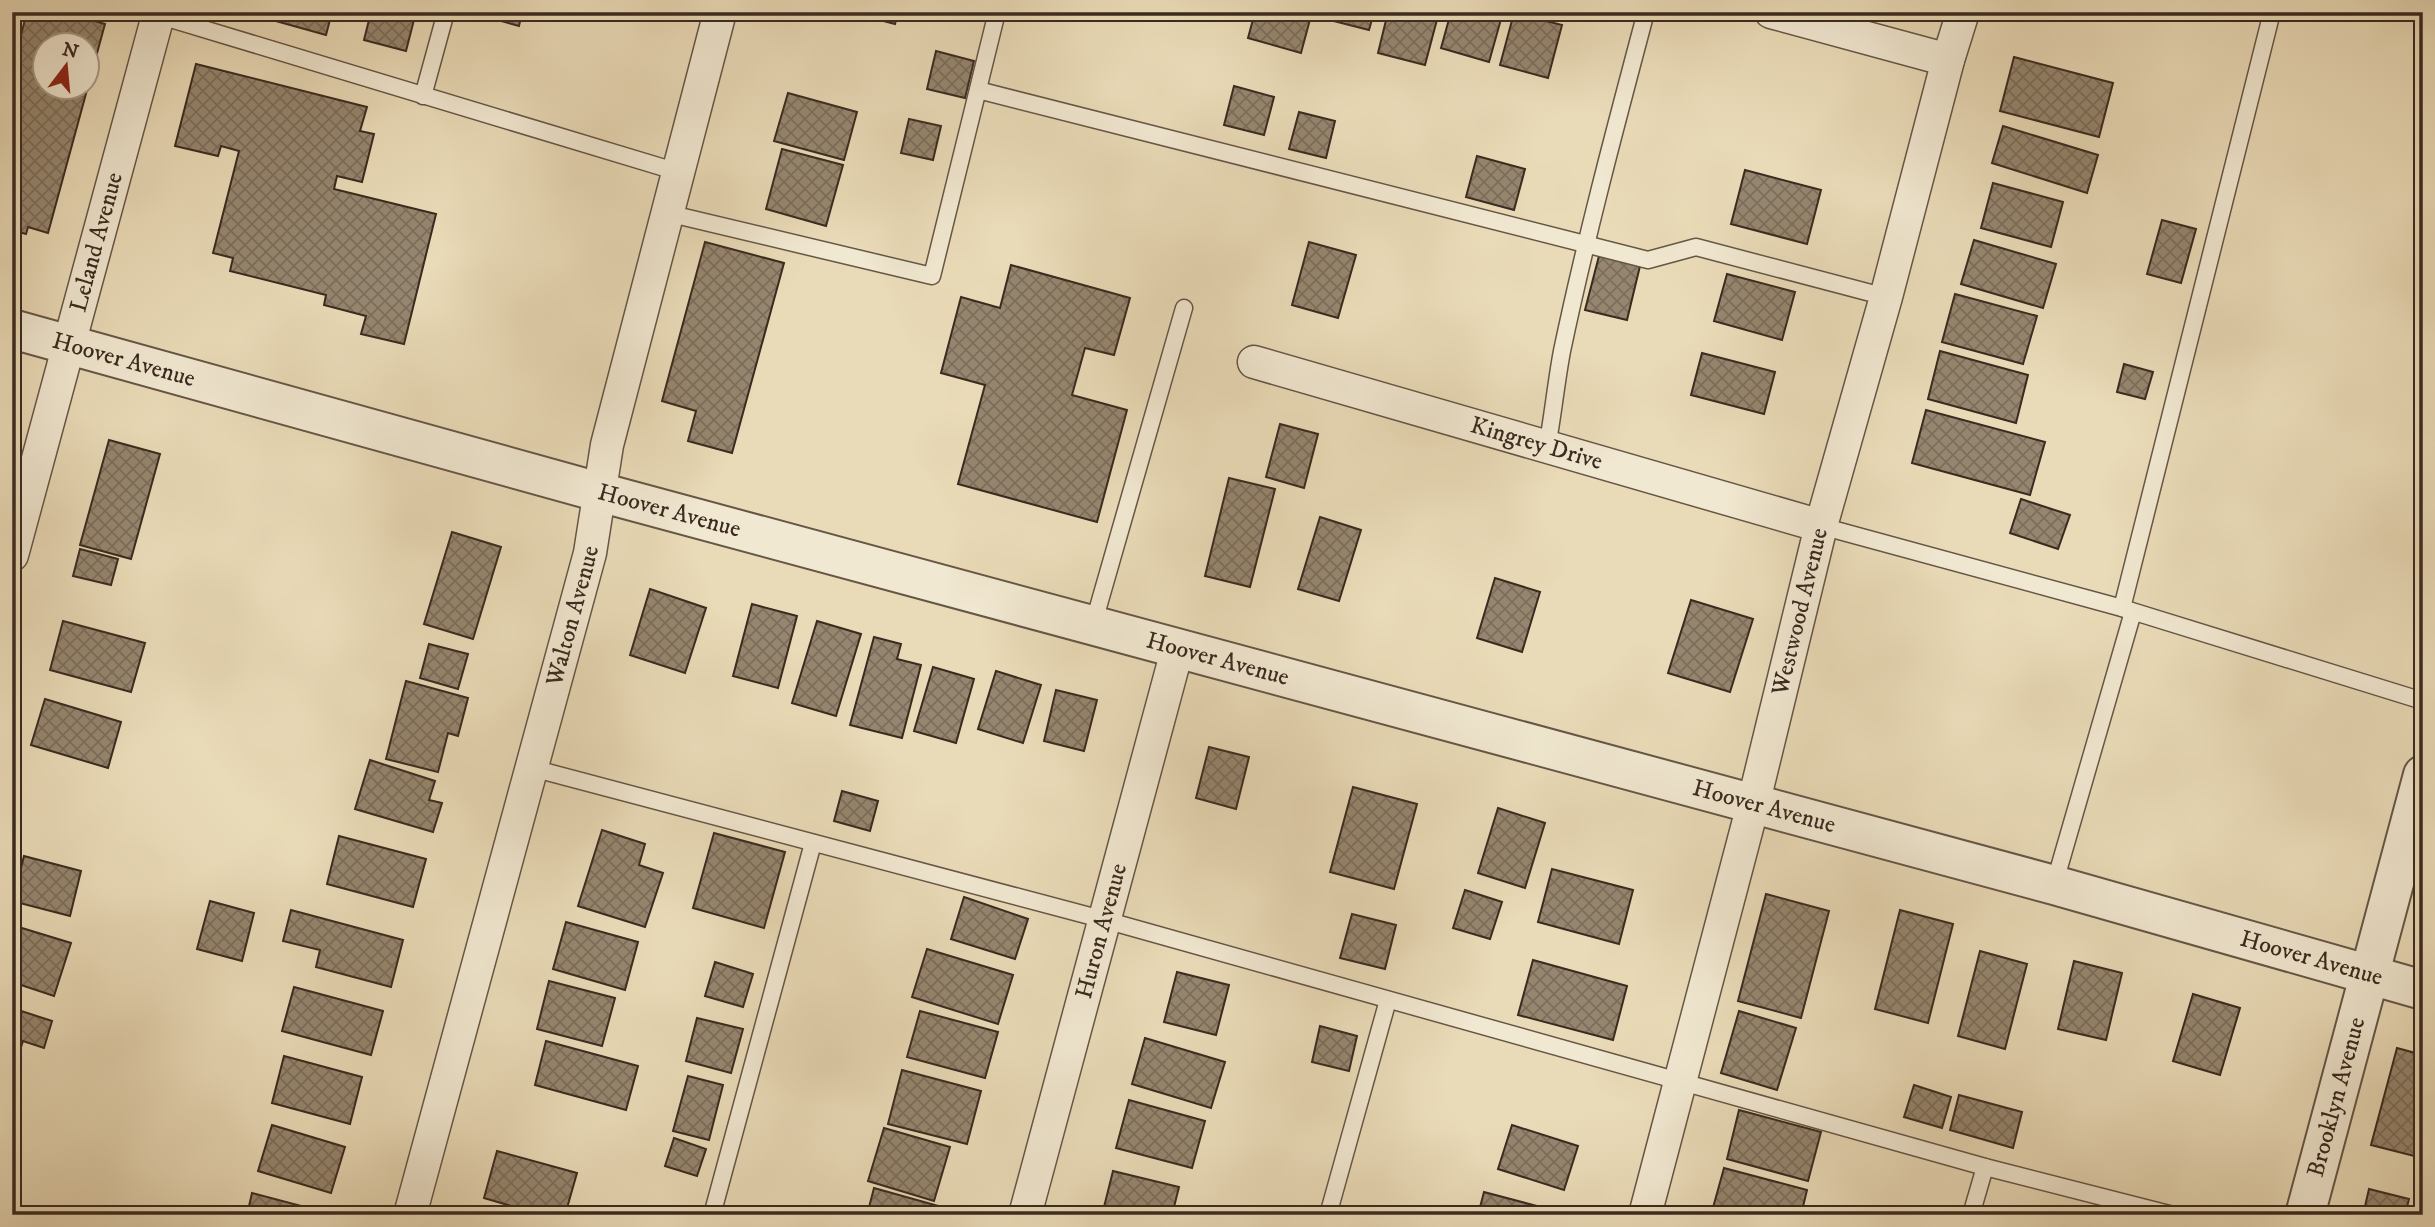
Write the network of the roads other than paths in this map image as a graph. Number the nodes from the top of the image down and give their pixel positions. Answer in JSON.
{"nodes":[{"id":1,"x":446,"y":12,"type":"edge"},
{"id":2,"x":720,"y":12,"type":"edge"},
{"id":3,"x":998,"y":12,"type":"edge"},
{"id":4,"x":1646,"y":12,"type":"edge"},
{"id":5,"x":1771,"y":12,"type":"edge"},
{"id":6,"x":1963,"y":12,"type":"edge"},
{"id":7,"x":2272,"y":12,"type":"edge"},
{"id":8,"x":154,"y":13,"type":"edge"},
{"id":9,"x":1948,"y":60,"type":"junction"},
{"id":10,"x":978,"y":90,"type":"junction"},
{"id":11,"x":423,"y":96,"type":"junction"},
{"id":12,"x":678,"y":172,"type":"junction"},
{"id":13,"x":667,"y":213,"type":"junction"},
{"id":14,"x":1586,"y":244,"type":"junction"},
{"id":15,"x":1886,"y":297,"type":"junction"},
{"id":16,"x":1184,"y":308,"type":"dead end"},
{"id":17,"x":12,"y":330,"type":"edge"},
{"id":18,"x":69,"y":345,"type":"junction"},
{"id":19,"x":1254,"y":362,"type":"dead end"},
{"id":20,"x":1547,"y":447,"type":"junction"},
{"id":21,"x":599,"y":492,"type":"junction"},
{"id":22,"x":1821,"y":526,"type":"junction"},
{"id":23,"x":12,"y":555,"type":"edge"},
{"id":24,"x":2127,"y":610,"type":"junction"},
{"id":25,"x":1093,"y":625,"type":"junction"},
{"id":26,"x":1178,"y":648,"type":"junction"},
{"id":27,"x":2423,"y":701,"type":"edge"},
{"id":28,"x":532,"y":768,"type":"junction"},
{"id":29,"x":2423,"y":775,"type":"edge"},
{"id":30,"x":1754,"y":805,"type":"junction"},
{"id":31,"x":813,"y":843,"type":"junction"},
{"id":32,"x":2054,"y":885,"type":"junction"},
{"id":33,"x":1105,"y":920,"type":"junction"},
{"id":34,"x":2370,"y":976,"type":"junction"},
{"id":35,"x":2423,"y":990,"type":"edge"},
{"id":36,"x":1388,"y":1000,"type":"junction"},
{"id":37,"x":1680,"y":1080,"type":"junction"},
{"id":38,"x":1985,"y":1167,"type":"junction"},
{"id":39,"x":410,"y":1215,"type":"edge"},
{"id":40,"x":712,"y":1215,"type":"edge"},
{"id":41,"x":1025,"y":1215,"type":"edge"},
{"id":42,"x":1328,"y":1215,"type":"edge"},
{"id":43,"x":1644,"y":1215,"type":"edge"},
{"id":44,"x":1971,"y":1215,"type":"edge"},
{"id":45,"x":2173,"y":1215,"type":"edge"},
{"id":46,"x":2305,"y":1215,"type":"edge"}],
"edges":[{"from":1,"to":11,"type":"lane"},
{"from":2,"to":12,"type":"street","name":"Walton Avenue"},
{"from":3,"to":10,"type":"lane"},
{"from":4,"to":14,"type":"lane"},
{"from":5,"to":9,"type":"street"},
{"from":6,"to":9,"type":"street","name":"Westwood Avenue"},
{"from":7,"to":24,"type":"lane"},
{"from":8,"to":11,"type":"lane"},
{"from":8,"to":18,"type":"street","name":"Leland Avenue"},
{"from":9,"to":15,"type":"street","name":"Westwood Avenue"},
{"from":10,"to":13,"type":"lane"},
{"from":10,"to":14,"type":"lane"},
{"from":11,"to":12,"type":"lane"},
{"from":12,"to":13,"type":"street","name":"Walton Avenue"},
{"from":13,"to":21,"type":"street","name":"Walton Avenue"},
{"from":14,"to":15,"type":"lane"},
{"from":14,"to":20,"type":"lane"},
{"from":15,"to":22,"type":"street","name":"Westwood Avenue"},
{"from":16,"to":25,"type":"lane"},
{"from":17,"to":18,"type":"street","name":"Hoover Avenue"},
{"from":18,"to":21,"type":"street","name":"Hoover Avenue"},
{"from":18,"to":23,"type":"street","name":"Leland Avenue"},
{"from":19,"to":20,"type":"street","name":"Kingrey Drive"},
{"from":20,"to":22,"type":"street","name":"Kingrey Drive"},
{"from":21,"to":25,"type":"street","name":"Hoover Avenue"},
{"from":21,"to":28,"type":"street","name":"Walton Avenue"},
{"from":22,"to":24,"type":"lane"},
{"from":22,"to":30,"type":"street","name":"Westwood Avenue"},
{"from":24,"to":27,"type":"lane"},
{"from":24,"to":32,"type":"lane"},
{"from":25,"to":26,"type":"street","name":"Hoover Avenue"},
{"from":26,"to":30,"type":"street","name":"Hoover Avenue"},
{"from":26,"to":33,"type":"street","name":"Huron Avenue"},
{"from":28,"to":31,"type":"lane"},
{"from":28,"to":39,"type":"street","name":"Walton Avenue"},
{"from":29,"to":34,"type":"street","name":"Brooklyn Avenue"},
{"from":30,"to":32,"type":"street","name":"Hoover Avenue"},
{"from":30,"to":37,"type":"street","name":"Westwood Avenue"},
{"from":31,"to":33,"type":"lane"},
{"from":31,"to":40,"type":"lane"},
{"from":32,"to":34,"type":"street","name":"Hoover Avenue"},
{"from":33,"to":36,"type":"lane"},
{"from":33,"to":41,"type":"street","name":"Huron Avenue"},
{"from":34,"to":35,"type":"street","name":"Hoover Avenue"},
{"from":34,"to":46,"type":"street","name":"Brooklyn Avenue"},
{"from":36,"to":37,"type":"lane"},
{"from":36,"to":42,"type":"lane"},
{"from":37,"to":38,"type":"lane"},
{"from":37,"to":43,"type":"street","name":"Westwood Avenue"},
{"from":38,"to":44,"type":"lane"},
{"from":38,"to":45,"type":"lane"}]}
